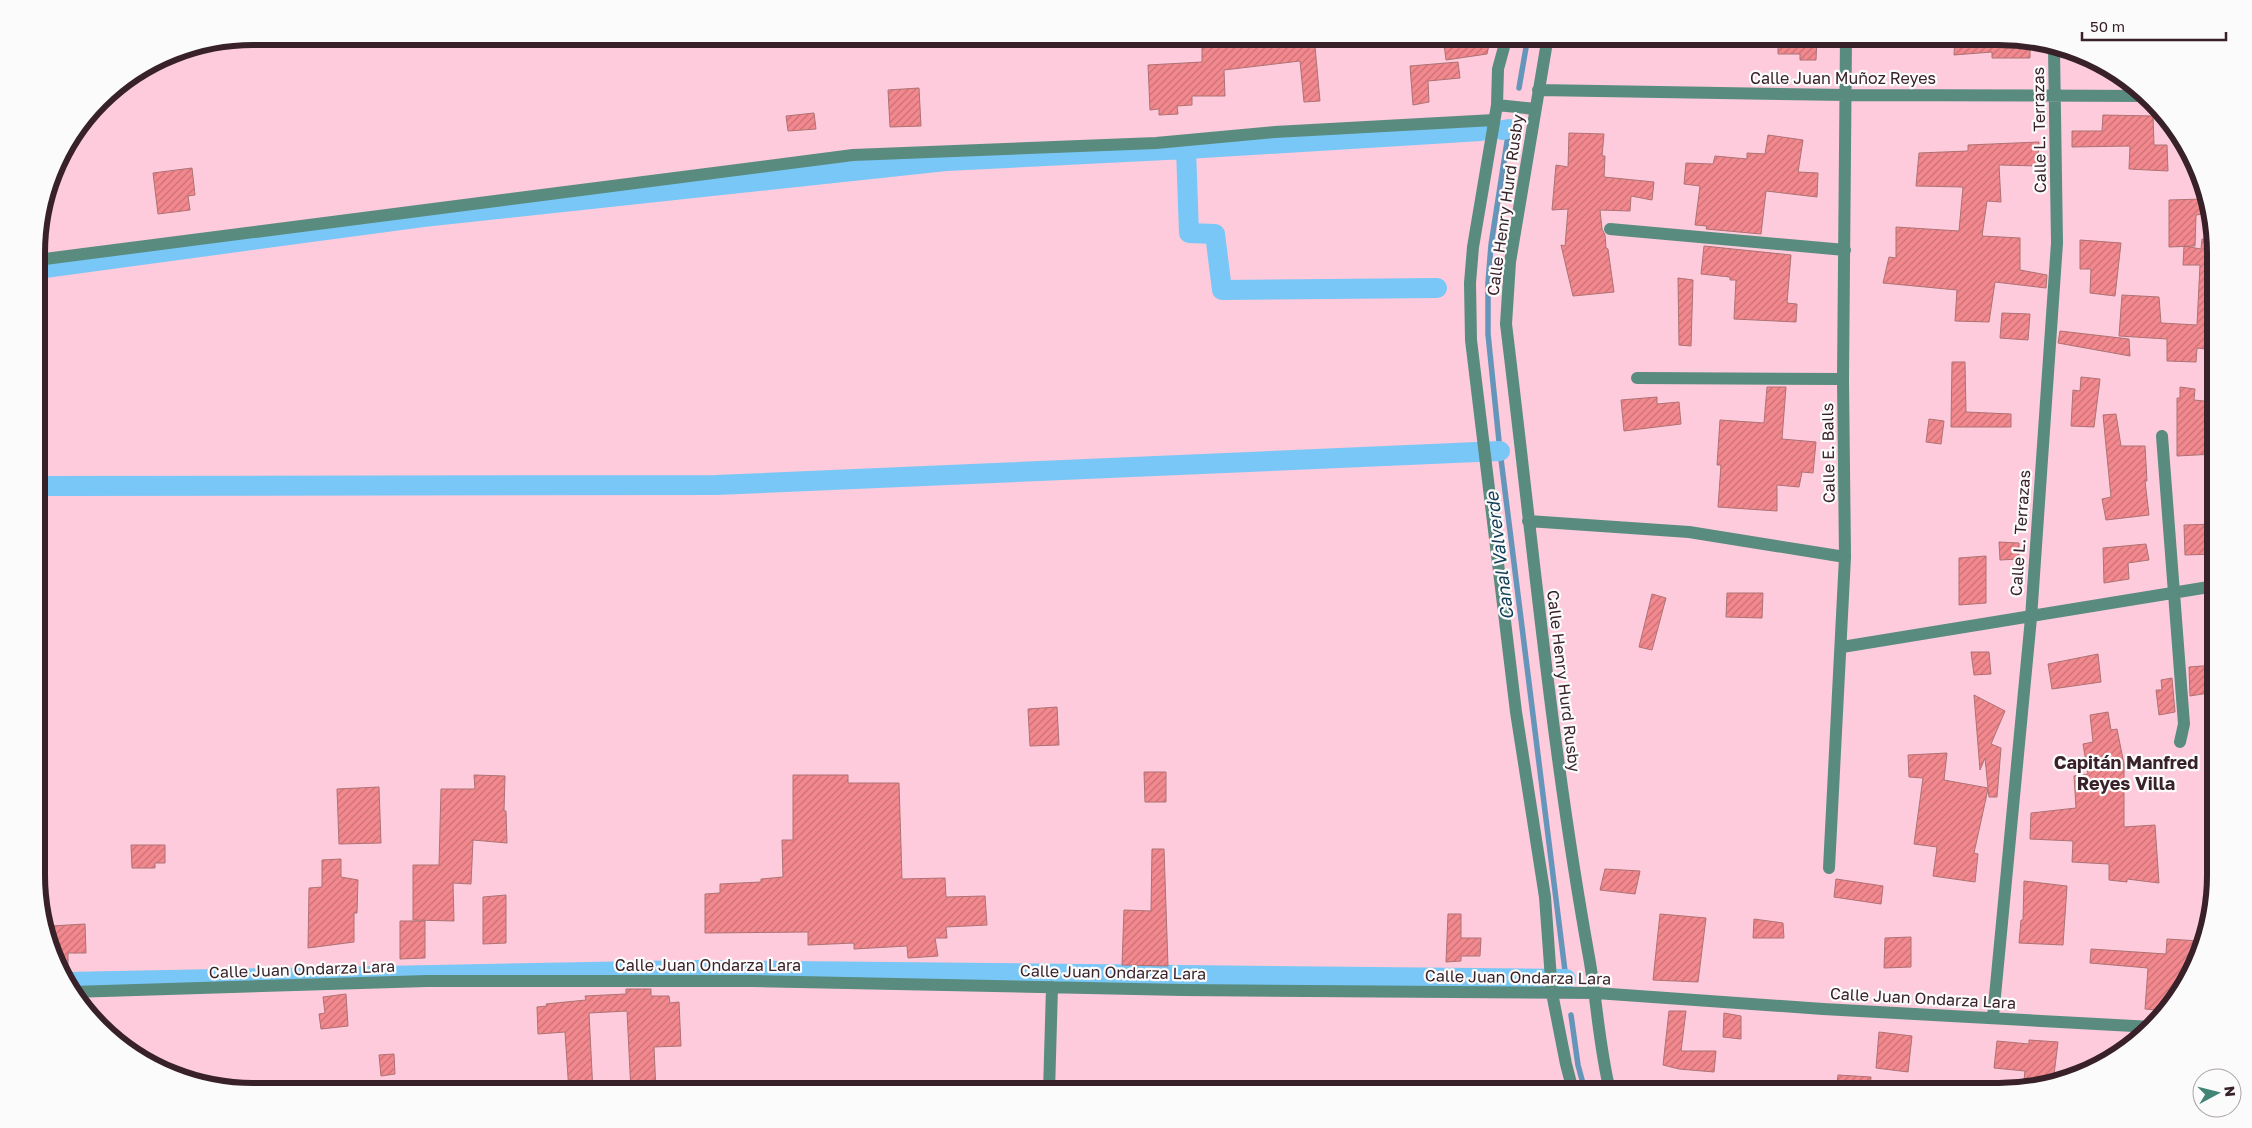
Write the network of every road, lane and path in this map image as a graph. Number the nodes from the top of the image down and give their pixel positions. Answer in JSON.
{"nodes":[{"id":1,"x":1505,"y":45,"type":"edge"},
{"id":2,"x":1546,"y":45,"type":"edge"},
{"id":3,"x":1846,"y":45,"type":"edge"},
{"id":4,"x":2054,"y":52,"type":"edge"},
{"id":5,"x":1538,"y":90,"type":"junction"},
{"id":6,"x":2054,"y":94,"type":"junction"},
{"id":7,"x":1847,"y":95,"type":"junction"},
{"id":8,"x":2135,"y":96,"type":"edge"},
{"id":9,"x":1497,"y":105,"type":"junction"},
{"id":10,"x":1535,"y":109,"type":"junction"},
{"id":11,"x":1494,"y":120,"type":"junction"},
{"id":12,"x":1610,"y":229,"type":"dead end"},
{"id":13,"x":1845,"y":250,"type":"junction"},
{"id":14,"x":45,"y":259,"type":"edge"},
{"id":15,"x":1637,"y":378,"type":"dead end"},
{"id":16,"x":1844,"y":379,"type":"junction"},
{"id":17,"x":2162,"y":436,"type":"dead end"},
{"id":18,"x":1528,"y":521,"type":"junction"},
{"id":19,"x":1845,"y":557,"type":"junction"},
{"id":20,"x":2207,"y":587,"type":"edge"},
{"id":21,"x":2172,"y":593,"type":"junction"},
{"id":22,"x":2031,"y":618,"type":"junction"},
{"id":23,"x":1842,"y":647,"type":"junction"},
{"id":24,"x":2180,"y":742,"type":"dead end"},
{"id":25,"x":1829,"y":868,"type":"dead end"},
{"id":26,"x":1052,"y":987,"type":"junction"},
{"id":27,"x":81,"y":992,"type":"edge"},
{"id":28,"x":1552,"y":993,"type":"junction"},
{"id":29,"x":1596,"y":993,"type":"junction"},
{"id":30,"x":1993,"y":1017,"type":"junction"},
{"id":31,"x":2142,"y":1025,"type":"edge"},
{"id":32,"x":1049,"y":1083,"type":"edge"},
{"id":33,"x":1571,"y":1083,"type":"edge"},
{"id":34,"x":1608,"y":1083,"type":"edge"}],
"edges":[{"from":1,"to":9,"type":"street","name":"Calle Henry Hurd Rusby"},
{"from":2,"to":5,"type":"street","name":"Calle Henry Hurd Rusby"},
{"from":3,"to":7,"type":"street","name":"Calle E. Balls"},
{"from":4,"to":6,"type":"street","name":"Calle L. Terrazas"},
{"from":5,"to":7,"type":"street","name":"Calle Juan Muñoz Reyes"},
{"from":5,"to":10,"type":"street","name":"Calle Henry Hurd Rusby"},
{"from":6,"to":7,"type":"street","name":"Calle Juan Muñoz Reyes"},
{"from":6,"to":8,"type":"street","name":"Calle Juan Muñoz Reyes"},
{"from":6,"to":22,"type":"street","name":"Calle L. Terrazas"},
{"from":7,"to":13,"type":"street","name":"Calle E. Balls"},
{"from":9,"to":10,"type":"street"},
{"from":9,"to":11,"type":"street","name":"Calle Henry Hurd Rusby"},
{"from":10,"to":18,"type":"street","name":"Calle Henry Hurd Rusby"},
{"from":11,"to":14,"type":"street"},
{"from":11,"to":28,"type":"street","name":"Calle Henry Hurd Rusby"},
{"from":12,"to":13,"type":"street"},
{"from":13,"to":16,"type":"street","name":"Calle E. Balls"},
{"from":15,"to":16,"type":"street"},
{"from":16,"to":19,"type":"street","name":"Calle E. Balls"},
{"from":17,"to":21,"type":"street"},
{"from":18,"to":19,"type":"street"},
{"from":18,"to":29,"type":"street","name":"Calle Henry Hurd Rusby"},
{"from":19,"to":23,"type":"street","name":"Calle E. Balls"},
{"from":20,"to":21,"type":"street"},
{"from":21,"to":22,"type":"street"},
{"from":21,"to":24,"type":"street"},
{"from":22,"to":23,"type":"street"},
{"from":22,"to":30,"type":"street","name":"Calle L. Terrazas"},
{"from":23,"to":25,"type":"street","name":"Calle E. Balls"},
{"from":26,"to":27,"type":"street","name":"Calle Juan Ondarza Lara"},
{"from":26,"to":28,"type":"street","name":"Calle Juan Ondarza Lara"},
{"from":26,"to":32,"type":"street"},
{"from":28,"to":29,"type":"street","name":"Calle Juan Ondarza Lara"},
{"from":28,"to":33,"type":"street","name":"Calle Henry Hurd Rusby"},
{"from":29,"to":30,"type":"street","name":"Calle Juan Ondarza Lara"},
{"from":29,"to":34,"type":"street","name":"Calle Henry Hurd Rusby"},
{"from":30,"to":31,"type":"street","name":"Calle Juan Ondarza Lara"}]}
